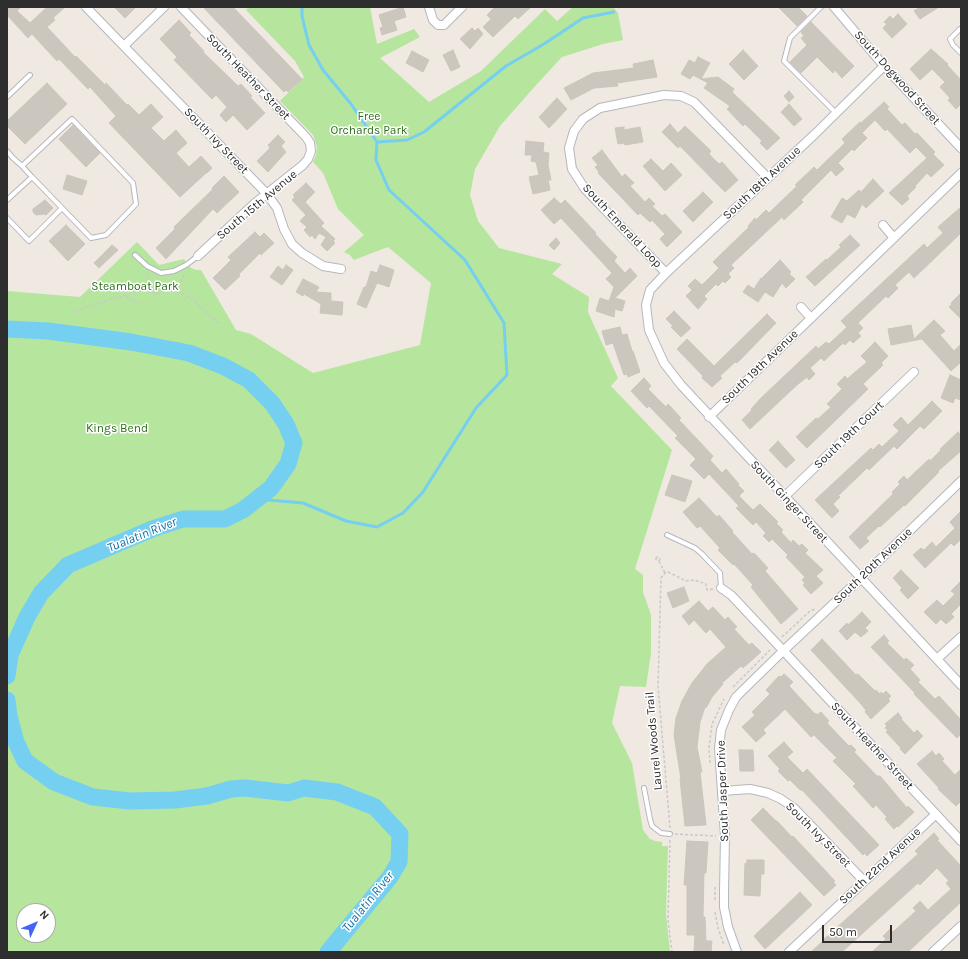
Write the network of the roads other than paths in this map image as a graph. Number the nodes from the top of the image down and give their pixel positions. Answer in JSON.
{"nodes":[{"id":1,"x":86,"y":7,"type":"edge"},
{"id":2,"x":164,"y":7,"type":"edge"},
{"id":3,"x":180,"y":7,"type":"edge"},
{"id":4,"x":430,"y":7,"type":"edge"},
{"id":5,"x":462,"y":7,"type":"edge"},
{"id":6,"x":821,"y":7,"type":"edge"},
{"id":7,"x":834,"y":7,"type":"edge"},
{"id":8,"x":960,"y":29,"type":"edge"},
{"id":9,"x":124,"y":46,"type":"junction"},
{"id":10,"x":961,"y":53,"type":"edge"},
{"id":11,"x":884,"y":66,"type":"junction"},
{"id":12,"x":30,"y":75,"type":"dead end"},
{"id":13,"x":7,"y":97,"type":"edge"},
{"id":14,"x":836,"y":113,"type":"junction"},
{"id":15,"x":961,"y":148,"type":"edge"},
{"id":16,"x":7,"y":151,"type":"edge"},
{"id":17,"x":311,"y":151,"type":"joint"},
{"id":18,"x":22,"y":166,"type":"junction"},
{"id":19,"x":961,"y":173,"type":"edge"},
{"id":20,"x":32,"y":177,"type":"junction"},
{"id":21,"x":768,"y":177,"type":"junction"},
{"id":22,"x":267,"y":194,"type":"junction"},
{"id":23,"x":7,"y":200,"type":"edge"},
{"id":24,"x":62,"y":208,"type":"junction"},
{"id":25,"x":7,"y":218,"type":"edge"},
{"id":26,"x":883,"y":225,"type":"dead end"},
{"id":27,"x":894,"y":238,"type":"junction"},
{"id":28,"x":135,"y":255,"type":"dead end"},
{"id":29,"x":198,"y":256,"type":"joint"},
{"id":30,"x":341,"y":269,"type":"dead end"},
{"id":31,"x":666,"y":273,"type":"junction"},
{"id":32,"x":647,"y":302,"type":"joint"},
{"id":33,"x":801,"y":307,"type":"dead end"},
{"id":34,"x":811,"y":318,"type":"junction"},
{"id":35,"x":914,"y":372,"type":"dead end"},
{"id":36,"x":709,"y":416,"type":"junction"},
{"id":37,"x":961,"y":481,"type":"edge"},
{"id":38,"x":784,"y":497,"type":"junction"},
{"id":39,"x":667,"y":535,"type":"dead end"},
{"id":40,"x":861,"y":578,"type":"junction"},
{"id":41,"x":721,"y":588,"type":"joint"},
{"id":42,"x":961,"y":637,"type":"edge"},
{"id":43,"x":783,"y":651,"type":"junction"},
{"id":44,"x":937,"y":659,"type":"junction"},
{"id":45,"x":961,"y":685,"type":"edge"},
{"id":46,"x":644,"y":788,"type":"dead end"},
{"id":47,"x":722,"y":791,"type":"junction"},
{"id":48,"x":936,"y":814,"type":"junction"},
{"id":49,"x":670,"y":834,"type":"road end"},
{"id":50,"x":961,"y":840,"type":"edge"},
{"id":51,"x":864,"y":881,"type":"junction"},
{"id":52,"x":961,"y":926,"type":"edge"},
{"id":53,"x":793,"y":951,"type":"edge"},
{"id":54,"x":737,"y":952,"type":"edge"},
{"id":55,"x":933,"y":952,"type":"edge"}],
"edges":[{"from":1,"to":9,"type":"street","name":"South Ivy Street"},
{"from":2,"to":9,"type":"street"},
{"from":3,"to":17,"type":"street","name":"South Heather Street"},
{"from":4,"to":5,"type":"street"},
{"from":6,"to":14,"type":"lane"},
{"from":7,"to":11,"type":"street","name":"South Dogwood Street"},
{"from":8,"to":10,"type":"lane"},
{"from":9,"to":22,"type":"street","name":"South Ivy Street"},
{"from":11,"to":14,"type":"street","name":"South 18th Avenue"},
{"from":11,"to":15,"type":"street","name":"South Dogwood Street"},
{"from":12,"to":13,"type":"lane"},
{"from":14,"to":21,"type":"street","name":"South 18th Avenue"},
{"from":16,"to":18,"type":"lane"},
{"from":17,"to":22,"type":"street","name":"South 15th Avenue"},
{"from":18,"to":20,"type":"lane"},
{"from":18,"to":24,"type":"lane"},
{"from":19,"to":27,"type":"street","name":"South 19th Avenue"},
{"from":20,"to":23,"type":"lane"},
{"from":20,"to":24,"type":"lane"},
{"from":21,"to":31,"type":"street","name":"South 18th Avenue"},
{"from":21,"to":31,"type":"street","name":"South Emerald Loop"},
{"from":22,"to":29,"type":"street","name":"South 15th Avenue"},
{"from":22,"to":30,"type":"street","name":"South Ivy Street"},
{"from":24,"to":25,"type":"lane"},
{"from":26,"to":27,"type":"street"},
{"from":27,"to":34,"type":"street","name":"South 19th Avenue"},
{"from":28,"to":29,"type":"lane"},
{"from":31,"to":32,"type":"street","name":"South 18th Avenue"},
{"from":32,"to":36,"type":"street","name":"South Ginger Street"},
{"from":33,"to":34,"type":"street"},
{"from":34,"to":36,"type":"street","name":"South 19th Avenue"},
{"from":35,"to":38,"type":"street","name":"South 19th Court"},
{"from":36,"to":38,"type":"street","name":"South Ginger Street"},
{"from":37,"to":40,"type":"street","name":"South 20th Avenue"},
{"from":38,"to":40,"type":"street","name":"South Ginger Street"},
{"from":39,"to":41,"type":"lane"},
{"from":40,"to":43,"type":"street","name":"South 20th Avenue"},
{"from":40,"to":44,"type":"street","name":"South Ginger Street"},
{"from":41,"to":43,"type":"street","name":"South Heather Street"},
{"from":42,"to":44,"type":"street"},
{"from":43,"to":47,"type":"street","name":"South Jasper Drive"},
{"from":43,"to":48,"type":"street","name":"South Heather Street"},
{"from":44,"to":45,"type":"street","name":"South Ginger Street"},
{"from":46,"to":49,"type":"lane"},
{"from":47,"to":51,"type":"street","name":"South Ivy Street"},
{"from":47,"to":54,"type":"street","name":"South Jasper Drive"},
{"from":48,"to":50,"type":"street","name":"South Heather Street"},
{"from":48,"to":51,"type":"street","name":"South 22nd Avenue"},
{"from":51,"to":53,"type":"street","name":"South 22nd Avenue"},
{"from":52,"to":55,"type":"street"}]}
